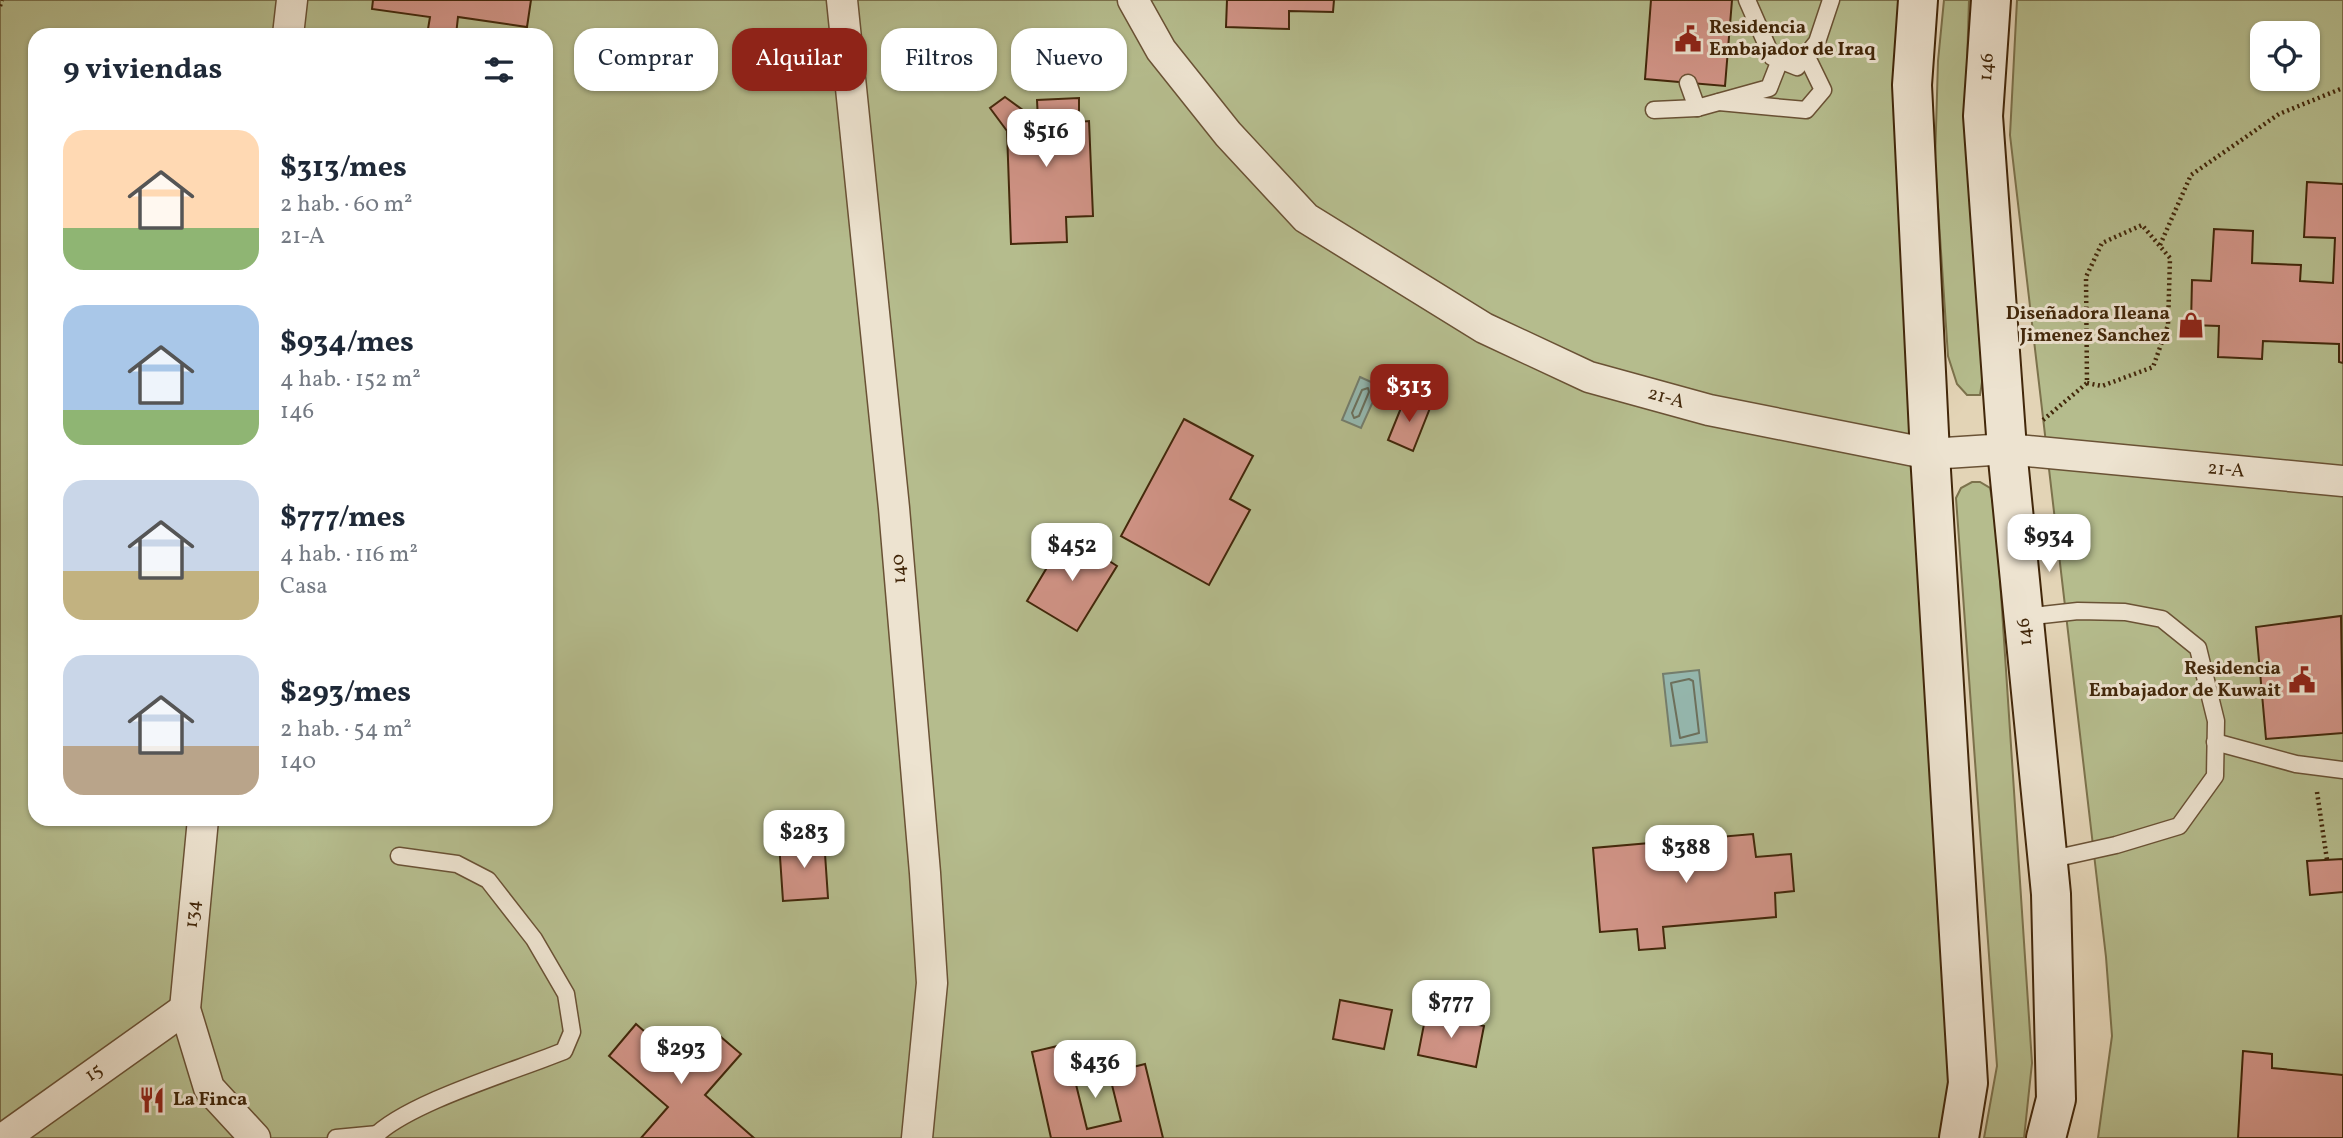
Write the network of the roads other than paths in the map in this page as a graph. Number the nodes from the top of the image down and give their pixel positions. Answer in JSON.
{"nodes":[{"id":1,"x":292,"y":0,"type":"edge"},
{"id":2,"x":842,"y":0,"type":"edge"},
{"id":3,"x":1133,"y":0,"type":"edge"},
{"id":4,"x":1747,"y":0,"type":"edge"},
{"id":5,"x":1831,"y":0,"type":"edge"},
{"id":6,"x":1918,"y":0,"type":"edge"},
{"id":7,"x":1991,"y":0,"type":"edge"},
{"id":8,"x":289,"y":28,"type":"edge"},
{"id":9,"x":1806,"y":55,"type":"junction"},
{"id":10,"x":1780,"y":60,"type":"junction"},
{"id":11,"x":1688,"y":83,"type":"dead end"},
{"id":12,"x":1719,"y":102,"type":"junction"},
{"id":13,"x":1697,"y":108,"type":"junction"},
{"id":14,"x":1654,"y":110,"type":"dead end"},
{"id":15,"x":2007,"y":449,"type":"junction"},
{"id":16,"x":1930,"y":454,"type":"junction"},
{"id":17,"x":2343,"y":481,"type":"edge"},
{"id":18,"x":2024,"y":617,"type":"junction"},
{"id":19,"x":2216,"y":742,"type":"junction"},
{"id":20,"x":2343,"y":770,"type":"edge"},
{"id":21,"x":202,"y":826,"type":"edge"},
{"id":22,"x":399,"y":856,"type":"dead end"},
{"id":23,"x":2048,"y":860,"type":"junction"},
{"id":24,"x":185,"y":1009,"type":"junction"},
{"id":25,"x":375,"y":1136,"type":"edge"},
{"id":26,"x":4,"y":1138,"type":"edge"},
{"id":27,"x":255,"y":1138,"type":"edge"},
{"id":28,"x":336,"y":1138,"type":"edge"},
{"id":29,"x":917,"y":1138,"type":"edge"},
{"id":30,"x":1959,"y":1138,"type":"edge"},
{"id":31,"x":2046,"y":1138,"type":"edge"}],
"edges":[{"from":1,"to":8,"type":"street"},
{"from":2,"to":29,"type":"street","name":"140"},
{"from":3,"to":16,"type":"street","name":"21-A"},
{"from":4,"to":10,"type":"lane"},
{"from":5,"to":9,"type":"lane"},
{"from":6,"to":16,"type":"main road"},
{"from":7,"to":15,"type":"main road","name":"146"},
{"from":9,"to":10,"type":"lane"},
{"from":9,"to":12,"type":"lane"},
{"from":10,"to":12,"type":"lane"},
{"from":11,"to":13,"type":"lane"},
{"from":12,"to":13,"type":"lane"},
{"from":13,"to":14,"type":"lane"},
{"from":15,"to":16,"type":"street","name":"21-A"},
{"from":15,"to":17,"type":"street","name":"21-A"},
{"from":15,"to":18,"type":"main road","name":"146"},
{"from":16,"to":30,"type":"main road"},
{"from":18,"to":19,"type":"lane"},
{"from":18,"to":23,"type":"main road","name":"146"},
{"from":19,"to":20,"type":"lane"},
{"from":19,"to":23,"type":"lane"},
{"from":21,"to":24,"type":"street","name":"134"},
{"from":22,"to":25,"type":"lane"},
{"from":23,"to":31,"type":"main road","name":"146"},
{"from":24,"to":26,"type":"street","name":"15"},
{"from":24,"to":27,"type":"street"},
{"from":25,"to":28,"type":"lane"}]}
